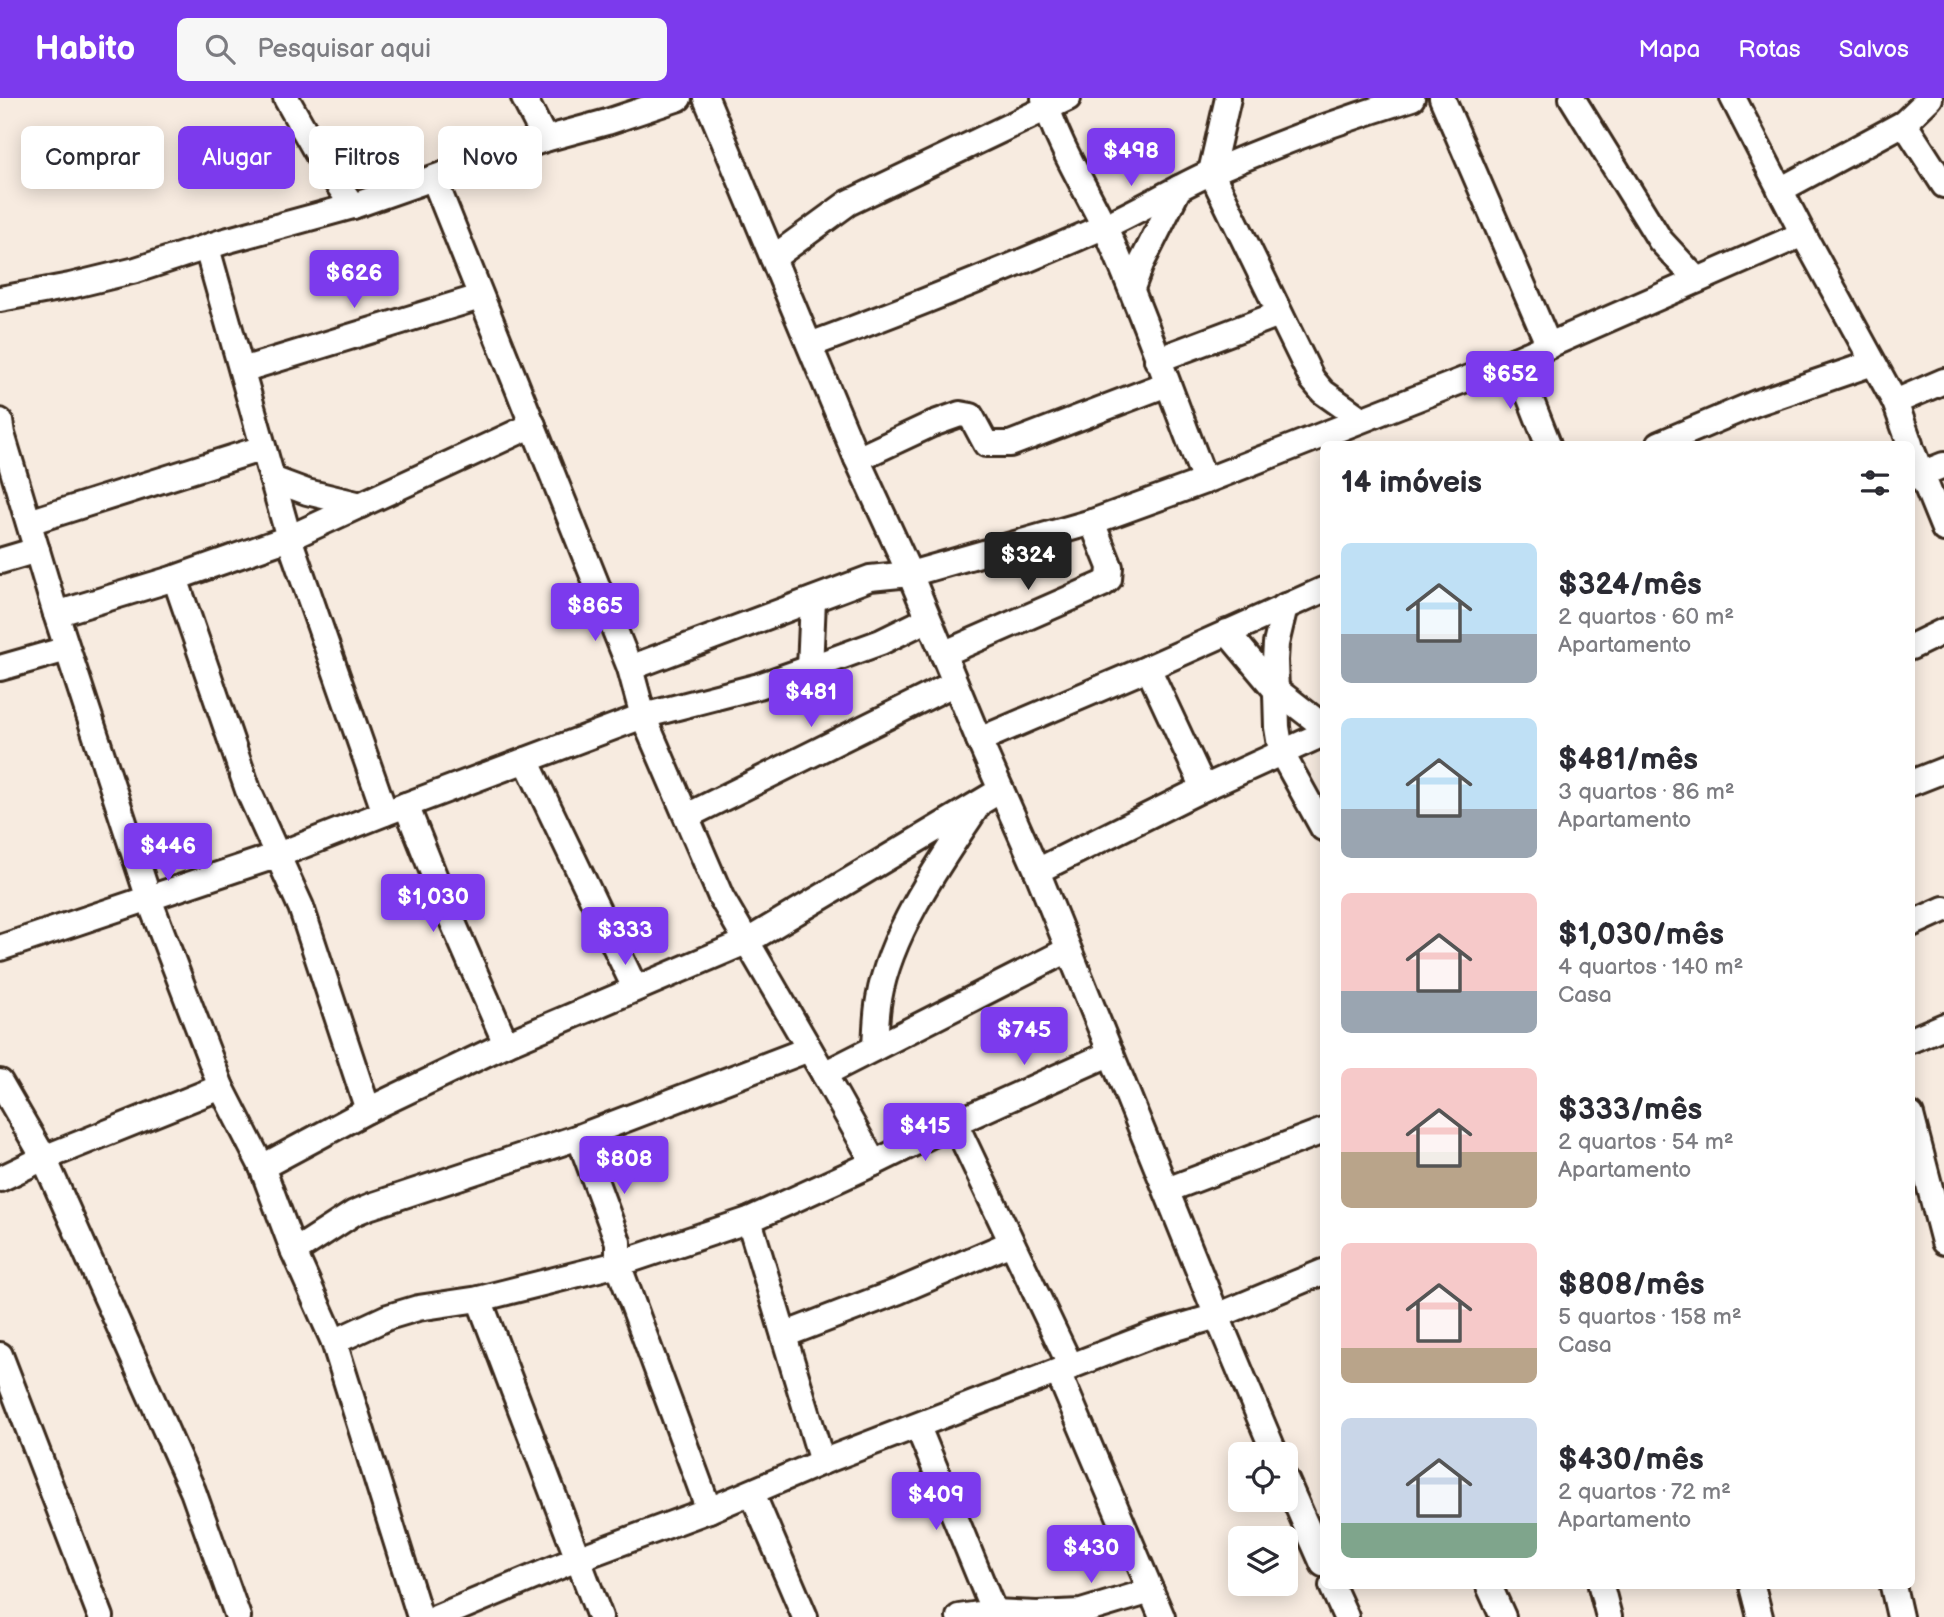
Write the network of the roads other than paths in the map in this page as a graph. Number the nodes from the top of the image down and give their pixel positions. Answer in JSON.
{"nodes":[{"id":1,"x":286,"y":98,"type":"edge"},
{"id":2,"x":524,"y":98,"type":"edge"},
{"id":3,"x":679,"y":98,"type":"edge"},
{"id":4,"x":706,"y":98,"type":"edge"},
{"id":5,"x":1228,"y":98,"type":"edge"},
{"id":6,"x":1412,"y":98,"type":"edge"},
{"id":7,"x":1442,"y":98,"type":"edge"},
{"id":8,"x":1572,"y":98,"type":"edge"},
{"id":9,"x":1733,"y":98,"type":"edge"},
{"id":10,"x":1930,"y":98,"type":"edge"},
{"id":11,"x":1053,"y":101,"type":"edge"},
{"id":12,"x":1904,"y":123,"type":"junction"},
{"id":13,"x":545,"y":139,"type":"junction"},
{"id":14,"x":1212,"y":172,"type":"junction"},
{"id":15,"x":434,"y":179,"type":"junction"},
{"id":16,"x":1944,"y":185,"type":"edge"},
{"id":17,"x":1179,"y":188,"type":"junction"},
{"id":18,"x":1780,"y":190,"type":"junction"},
{"id":19,"x":352,"y":206,"type":"junction"},
{"id":20,"x":1104,"y":226,"type":"junction"},
{"id":21,"x":1803,"y":234,"type":"junction"},
{"id":22,"x":207,"y":248,"type":"junction"},
{"id":23,"x":773,"y":258,"type":"junction"},
{"id":24,"x":1697,"y":280,"type":"junction"},
{"id":25,"x":1132,"y":288,"type":"junction"},
{"id":26,"x":480,"y":297,"type":"junction"},
{"id":27,"x":0,"y":299,"type":"edge"},
{"id":28,"x":1279,"y":314,"type":"junction"},
{"id":29,"x":810,"y":345,"type":"junction"},
{"id":30,"x":1549,"y":346,"type":"junction"},
{"id":31,"x":1157,"y":360,"type":"junction"},
{"id":32,"x":1515,"y":360,"type":"junction"},
{"id":33,"x":1873,"y":363,"type":"junction"},
{"id":34,"x":243,"y":370,"type":"junction"},
{"id":35,"x":1944,"y":381,"type":"edge"},
{"id":36,"x":1167,"y":384,"type":"junction"},
{"id":37,"x":1895,"y":402,"type":"junction"},
{"id":38,"x":1361,"y":419,"type":"junction"},
{"id":39,"x":533,"y":425,"type":"junction"},
{"id":40,"x":1,"y":430,"type":"edge"},
{"id":41,"x":1547,"y":441,"type":"edge"},
{"id":42,"x":1666,"y":441,"type":"edge"},
{"id":43,"x":1908,"y":441,"type":"edge"},
{"id":44,"x":263,"y":448,"type":"junction"},
{"id":45,"x":857,"y":459,"type":"junction"},
{"id":46,"x":1944,"y":465,"type":"edge"},
{"id":47,"x":1916,"y":476,"type":"edge"},
{"id":48,"x":272,"y":479,"type":"junction"},
{"id":49,"x":1206,"y":481,"type":"junction"},
{"id":50,"x":1938,"y":499,"type":"edge"},
{"id":51,"x":361,"y":505,"type":"junction"},
{"id":52,"x":1092,"y":522,"type":"junction"},
{"id":53,"x":29,"y":523,"type":"junction"},
{"id":54,"x":1944,"y":528,"type":"edge"},
{"id":55,"x":289,"y":538,"type":"junction"},
{"id":56,"x":37,"y":550,"type":"junction"},
{"id":57,"x":0,"y":561,"type":"edge"},
{"id":58,"x":910,"y":574,"type":"junction"},
{"id":59,"x":175,"y":578,"type":"junction"},
{"id":60,"x":1320,"y":591,"type":"edge"},
{"id":61,"x":813,"y":600,"type":"junction"},
{"id":62,"x":1285,"y":606,"type":"junction"},
{"id":63,"x":56,"y":614,"type":"junction"},
{"id":64,"x":928,"y":619,"type":"junction"},
{"id":65,"x":1944,"y":631,"type":"edge"},
{"id":66,"x":1227,"y":632,"type":"junction"},
{"id":67,"x":1915,"y":645,"type":"edge"},
{"id":68,"x":67,"y":649,"type":"junction"},
{"id":69,"x":943,"y":654,"type":"junction"},
{"id":70,"x":0,"y":668,"type":"edge"},
{"id":71,"x":629,"y":668,"type":"junction"},
{"id":72,"x":810,"y":668,"type":"junction"},
{"id":73,"x":1147,"y":668,"type":"junction"},
{"id":74,"x":955,"y":683,"type":"junction"},
{"id":75,"x":1274,"y":688,"type":"junction"},
{"id":76,"x":643,"y":716,"type":"junction"},
{"id":77,"x":1320,"y":724,"type":"edge"},
{"id":78,"x":1320,"y":735,"type":"edge"},
{"id":79,"x":979,"y":740,"type":"junction"},
{"id":80,"x":1281,"y":752,"type":"junction"},
{"id":81,"x":526,"y":760,"type":"junction"},
{"id":82,"x":1944,"y":771,"type":"edge"},
{"id":83,"x":1915,"y":782,"type":"edge"},
{"id":84,"x":1204,"y":788,"type":"junction"},
{"id":85,"x":991,"y":796,"type":"junction"},
{"id":86,"x":395,"y":809,"type":"junction"},
{"id":87,"x":687,"y":816,"type":"junction"},
{"id":88,"x":1320,"y":823,"type":"edge"},
{"id":89,"x":278,"y":855,"type":"junction"},
{"id":90,"x":1037,"y":871,"type":"junction"},
{"id":91,"x":149,"y":899,"type":"junction"},
{"id":92,"x":1944,"y":909,"type":"edge"},
{"id":93,"x":1915,"y":922,"type":"edge"},
{"id":94,"x":746,"y":942,"type":"junction"},
{"id":95,"x":0,"y":948,"type":"edge"},
{"id":96,"x":1069,"y":950,"type":"junction"},
{"id":97,"x":635,"y":988,"type":"junction"},
{"id":98,"x":1944,"y":1026,"type":"edge"},
{"id":99,"x":1915,"y":1038,"type":"edge"},
{"id":100,"x":506,"y":1044,"type":"junction"},
{"id":101,"x":875,"y":1048,"type":"junction"},
{"id":102,"x":809,"y":1049,"type":"junction"},
{"id":103,"x":1111,"y":1053,"type":"junction"},
{"id":104,"x":824,"y":1074,"type":"junction"},
{"id":105,"x":0,"y":1082,"type":"edge"},
{"id":106,"x":220,"y":1087,"type":"junction"},
{"id":107,"x":368,"y":1110,"type":"junction"},
{"id":108,"x":955,"y":1123,"type":"junction"},
{"id":109,"x":1915,"y":1130,"type":"edge"},
{"id":110,"x":1320,"y":1131,"type":"edge"},
{"id":111,"x":579,"y":1137,"type":"junction"},
{"id":112,"x":44,"y":1158,"type":"junction"},
{"id":113,"x":874,"y":1163,"type":"junction"},
{"id":114,"x":262,"y":1167,"type":"junction"},
{"id":115,"x":0,"y":1180,"type":"edge"},
{"id":116,"x":1167,"y":1190,"type":"junction"},
{"id":117,"x":749,"y":1220,"type":"junction"},
{"id":118,"x":1944,"y":1242,"type":"edge"},
{"id":119,"x":1011,"y":1243,"type":"junction"},
{"id":120,"x":294,"y":1252,"type":"junction"},
{"id":121,"x":618,"y":1264,"type":"junction"},
{"id":122,"x":1320,"y":1273,"type":"edge"},
{"id":123,"x":479,"y":1299,"type":"junction"},
{"id":124,"x":1217,"y":1316,"type":"junction"},
{"id":125,"x":784,"y":1335,"type":"junction"},
{"id":126,"x":334,"y":1342,"type":"junction"},
{"id":127,"x":0,"y":1355,"type":"edge"},
{"id":128,"x":1064,"y":1369,"type":"junction"},
{"id":129,"x":918,"y":1427,"type":"junction"},
{"id":130,"x":1270,"y":1442,"type":"edge"},
{"id":131,"x":822,"y":1462,"type":"junction"},
{"id":132,"x":752,"y":1493,"type":"junction"},
{"id":133,"x":1298,"y":1507,"type":"edge"},
{"id":134,"x":709,"y":1510,"type":"junction"},
{"id":135,"x":1320,"y":1557,"type":"edge"},
{"id":136,"x":577,"y":1559,"type":"junction"},
{"id":137,"x":1333,"y":1589,"type":"edge"},
{"id":138,"x":1490,"y":1589,"type":"edge"},
{"id":139,"x":1602,"y":1589,"type":"edge"},
{"id":140,"x":1753,"y":1589,"type":"edge"},
{"id":141,"x":1894,"y":1589,"type":"edge"},
{"id":142,"x":1151,"y":1591,"type":"junction"},
{"id":143,"x":796,"y":1615,"type":"edge"},
{"id":144,"x":995,"y":1615,"type":"edge"},
{"id":145,"x":1035,"y":1616,"type":"edge"},
{"id":146,"x":101,"y":1617,"type":"edge"},
{"id":147,"x":238,"y":1617,"type":"edge"},
{"id":148,"x":420,"y":1617,"type":"edge"},
{"id":149,"x":438,"y":1617,"type":"edge"},
{"id":150,"x":600,"y":1617,"type":"edge"},
{"id":151,"x":959,"y":1617,"type":"edge"},
{"id":152,"x":1162,"y":1617,"type":"edge"},
{"id":153,"x":1346,"y":1617,"type":"edge"},
{"id":154,"x":1503,"y":1617,"type":"edge"},
{"id":155,"x":1609,"y":1617,"type":"edge"},
{"id":156,"x":1760,"y":1617,"type":"edge"},
{"id":157,"x":1900,"y":1617,"type":"edge"}],
"edges":[{"from":1,"to":19,"type":"street"},
{"from":2,"to":13,"type":"street"},
{"from":3,"to":13,"type":"street"},
{"from":4,"to":23,"type":"street"},
{"from":5,"to":14,"type":"street"},
{"from":6,"to":14,"type":"street"},
{"from":7,"to":30,"type":"street"},
{"from":8,"to":24,"type":"street"},
{"from":9,"to":18,"type":"street"},
{"from":10,"to":12,"type":"street"},
{"from":11,"to":20,"type":"street"},
{"from":11,"to":23,"type":"street"},
{"from":12,"to":16,"type":"street"},
{"from":12,"to":18,"type":"street"},
{"from":13,"to":15,"type":"street"},
{"from":14,"to":17,"type":"street"},
{"from":14,"to":28,"type":"street"},
{"from":15,"to":19,"type":"street"},
{"from":15,"to":26,"type":"street"},
{"from":17,"to":20,"type":"street"},
{"from":17,"to":25,"type":"street"},
{"from":18,"to":21,"type":"street"},
{"from":19,"to":22,"type":"street"},
{"from":20,"to":25,"type":"street"},
{"from":20,"to":29,"type":"street"},
{"from":21,"to":24,"type":"street"},
{"from":21,"to":33,"type":"street"},
{"from":22,"to":27,"type":"street"},
{"from":22,"to":34,"type":"street"},
{"from":23,"to":29,"type":"street"},
{"from":24,"to":30,"type":"street"},
{"from":25,"to":31,"type":"street"},
{"from":26,"to":34,"type":"street"},
{"from":26,"to":39,"type":"street"},
{"from":28,"to":31,"type":"street"},
{"from":28,"to":38,"type":"street"},
{"from":29,"to":45,"type":"street"},
{"from":30,"to":32,"type":"street"},
{"from":31,"to":36,"type":"street"},
{"from":32,"to":38,"type":"street"},
{"from":32,"to":41,"type":"street"},
{"from":33,"to":37,"type":"street"},
{"from":33,"to":42,"type":"street"},
{"from":34,"to":44,"type":"street"},
{"from":35,"to":37,"type":"street"},
{"from":36,"to":45,"type":"street"},
{"from":36,"to":49,"type":"street"},
{"from":37,"to":43,"type":"street"},
{"from":38,"to":49,"type":"street"},
{"from":39,"to":51,"type":"street"},
{"from":39,"to":71,"type":"street"},
{"from":40,"to":53,"type":"street"},
{"from":44,"to":48,"type":"street"},
{"from":44,"to":53,"type":"street"},
{"from":45,"to":58,"type":"street"},
{"from":46,"to":47,"type":"street"},
{"from":47,"to":50,"type":"street"},
{"from":48,"to":51,"type":"street"},
{"from":48,"to":55,"type":"street"},
{"from":49,"to":52,"type":"street"},
{"from":50,"to":54,"type":"street"},
{"from":51,"to":55,"type":"street"},
{"from":52,"to":58,"type":"street"},
{"from":52,"to":69,"type":"street"},
{"from":53,"to":56,"type":"street"},
{"from":55,"to":59,"type":"street"},
{"from":55,"to":86,"type":"street"},
{"from":56,"to":57,"type":"street"},
{"from":56,"to":63,"type":"street"},
{"from":58,"to":61,"type":"street"},
{"from":58,"to":64,"type":"street"},
{"from":59,"to":63,"type":"street"},
{"from":59,"to":89,"type":"street"},
{"from":60,"to":62,"type":"street"},
{"from":61,"to":71,"type":"street"},
{"from":61,"to":72,"type":"street"},
{"from":62,"to":66,"type":"street"},
{"from":62,"to":75,"type":"street"},
{"from":63,"to":68,"type":"street"},
{"from":64,"to":69,"type":"street"},
{"from":64,"to":72,"type":"street"},
{"from":65,"to":67,"type":"street"},
{"from":66,"to":73,"type":"street"},
{"from":66,"to":75,"type":"street"},
{"from":68,"to":70,"type":"street"},
{"from":68,"to":91,"type":"street"},
{"from":69,"to":74,"type":"street"},
{"from":71,"to":76,"type":"street"},
{"from":72,"to":76,"type":"street"},
{"from":73,"to":79,"type":"street"},
{"from":73,"to":84,"type":"street"},
{"from":74,"to":79,"type":"street"},
{"from":74,"to":87,"type":"street"},
{"from":75,"to":77,"type":"street"},
{"from":75,"to":80,"type":"street"},
{"from":76,"to":81,"type":"street"},
{"from":76,"to":87,"type":"street"},
{"from":78,"to":80,"type":"street"},
{"from":79,"to":85,"type":"street"},
{"from":80,"to":84,"type":"street"},
{"from":80,"to":88,"type":"street"},
{"from":81,"to":86,"type":"street"},
{"from":81,"to":97,"type":"street"},
{"from":82,"to":83,"type":"street"},
{"from":84,"to":90,"type":"street"},
{"from":85,"to":90,"type":"street"},
{"from":85,"to":94,"type":"street"},
{"from":85,"to":101,"type":"street"},
{"from":86,"to":89,"type":"street"},
{"from":86,"to":100,"type":"street"},
{"from":87,"to":94,"type":"street"},
{"from":89,"to":91,"type":"street"},
{"from":89,"to":107,"type":"street"},
{"from":90,"to":96,"type":"street"},
{"from":91,"to":95,"type":"street"},
{"from":91,"to":106,"type":"street"},
{"from":92,"to":93,"type":"street"},
{"from":94,"to":97,"type":"street"},
{"from":94,"to":102,"type":"street"},
{"from":96,"to":101,"type":"street"},
{"from":96,"to":103,"type":"street"},
{"from":97,"to":100,"type":"street"},
{"from":98,"to":99,"type":"street"},
{"from":100,"to":107,"type":"street"},
{"from":101,"to":104,"type":"street"},
{"from":102,"to":104,"type":"street"},
{"from":102,"to":111,"type":"street"},
{"from":103,"to":108,"type":"street"},
{"from":103,"to":116,"type":"street"},
{"from":104,"to":113,"type":"street"},
{"from":105,"to":112,"type":"street"},
{"from":106,"to":112,"type":"street"},
{"from":106,"to":114,"type":"street"},
{"from":107,"to":114,"type":"street"},
{"from":108,"to":113,"type":"street"},
{"from":108,"to":119,"type":"street"},
{"from":109,"to":118,"type":"street"},
{"from":110,"to":116,"type":"street"},
{"from":111,"to":120,"type":"street"},
{"from":111,"to":121,"type":"street"},
{"from":112,"to":115,"type":"street"},
{"from":112,"to":147,"type":"street"},
{"from":113,"to":117,"type":"street"},
{"from":114,"to":120,"type":"street"},
{"from":116,"to":124,"type":"street"},
{"from":117,"to":121,"type":"street"},
{"from":117,"to":125,"type":"street"},
{"from":119,"to":125,"type":"street"},
{"from":119,"to":128,"type":"street"},
{"from":120,"to":126,"type":"street"},
{"from":121,"to":123,"type":"street"},
{"from":121,"to":134,"type":"street"},
{"from":122,"to":124,"type":"street"},
{"from":123,"to":126,"type":"street"},
{"from":123,"to":136,"type":"street"},
{"from":124,"to":128,"type":"street"},
{"from":124,"to":130,"type":"street"},
{"from":125,"to":131,"type":"street"},
{"from":126,"to":148,"type":"street"},
{"from":127,"to":146,"type":"street"},
{"from":128,"to":129,"type":"street"},
{"from":128,"to":142,"type":"street"},
{"from":129,"to":131,"type":"street"},
{"from":129,"to":144,"type":"street"},
{"from":131,"to":132,"type":"street"},
{"from":132,"to":134,"type":"street"},
{"from":132,"to":143,"type":"street"},
{"from":133,"to":135,"type":"street"},
{"from":134,"to":136,"type":"street"},
{"from":136,"to":149,"type":"street"},
{"from":136,"to":150,"type":"street"},
{"from":137,"to":153,"type":"street"},
{"from":138,"to":154,"type":"street"},
{"from":139,"to":155,"type":"street"},
{"from":140,"to":156,"type":"street"},
{"from":141,"to":157,"type":"street"},
{"from":142,"to":145,"type":"street"},
{"from":142,"to":152,"type":"street"},
{"from":144,"to":145,"type":"street"},
{"from":144,"to":151,"type":"street"}]}
